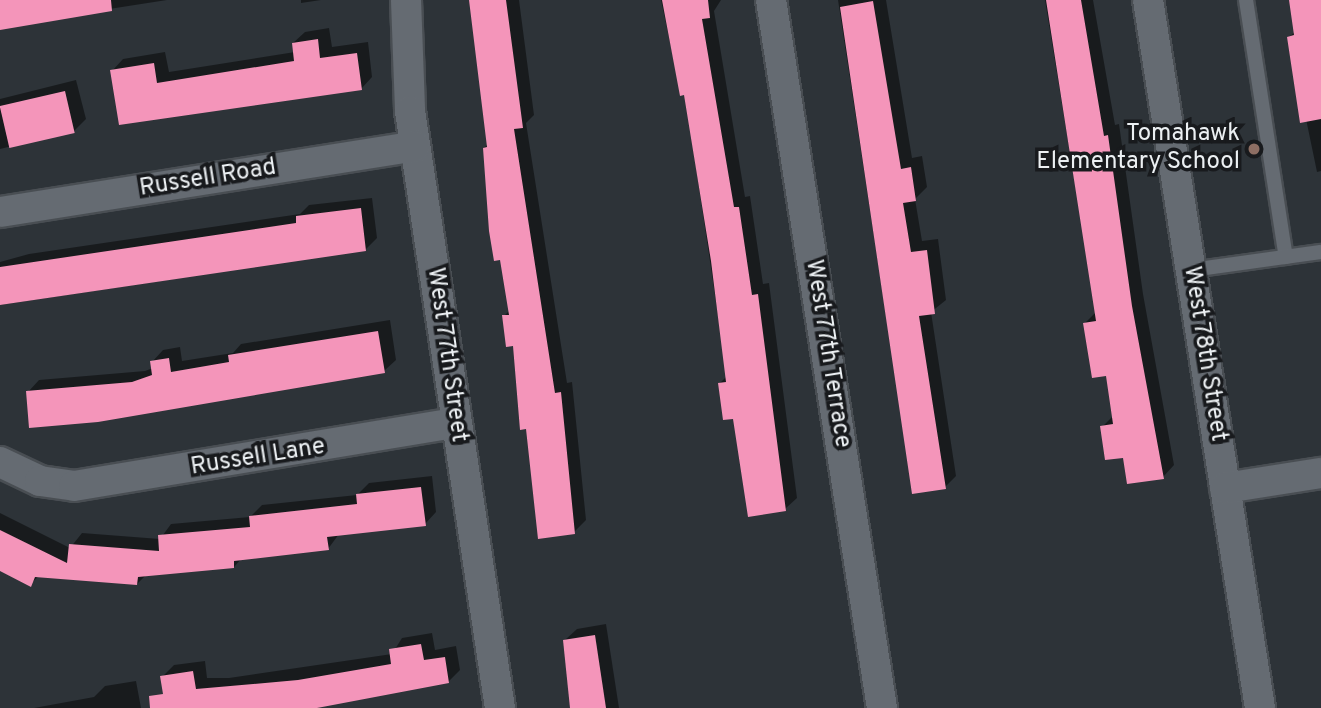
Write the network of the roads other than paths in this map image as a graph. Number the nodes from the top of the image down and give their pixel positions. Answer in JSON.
{"nodes":[{"id":1,"x":406,"y":0,"type":"edge"},
{"id":2,"x":771,"y":0,"type":"edge"},
{"id":3,"x":1148,"y":0,"type":"edge"},
{"id":4,"x":1247,"y":0,"type":"edge"},
{"id":5,"x":415,"y":146,"type":"junction"},
{"id":6,"x":0,"y":212,"type":"edge"},
{"id":7,"x":1321,"y":251,"type":"edge"},
{"id":8,"x":1286,"y":257,"type":"junction"},
{"id":9,"x":1191,"y":271,"type":"junction"},
{"id":10,"x":456,"y":424,"type":"junction"},
{"id":11,"x":0,"y":462,"type":"edge"},
{"id":12,"x":1321,"y":473,"type":"edge"},
{"id":13,"x":1225,"y":488,"type":"junction"},
{"id":14,"x":500,"y":708,"type":"edge"},
{"id":15,"x":882,"y":708,"type":"edge"},
{"id":16,"x":1260,"y":708,"type":"edge"}],
"edges":[{"from":1,"to":5,"type":"street","name":"West 77th Street"},
{"from":2,"to":15,"type":"street","name":"West 77th Terrace"},
{"from":3,"to":9,"type":"street","name":"West 78th Street"},
{"from":4,"to":8,"type":"lane"},
{"from":5,"to":6,"type":"street","name":"Russell Road"},
{"from":5,"to":10,"type":"street","name":"West 77th Street"},
{"from":7,"to":8,"type":"lane"},
{"from":8,"to":9,"type":"lane"},
{"from":9,"to":13,"type":"street","name":"West 78th Street"},
{"from":10,"to":11,"type":"street","name":"Russell Lane"},
{"from":10,"to":14,"type":"street","name":"West 77th Street"},
{"from":12,"to":13,"type":"street"},
{"from":13,"to":16,"type":"street","name":"West 78th Street"}]}
